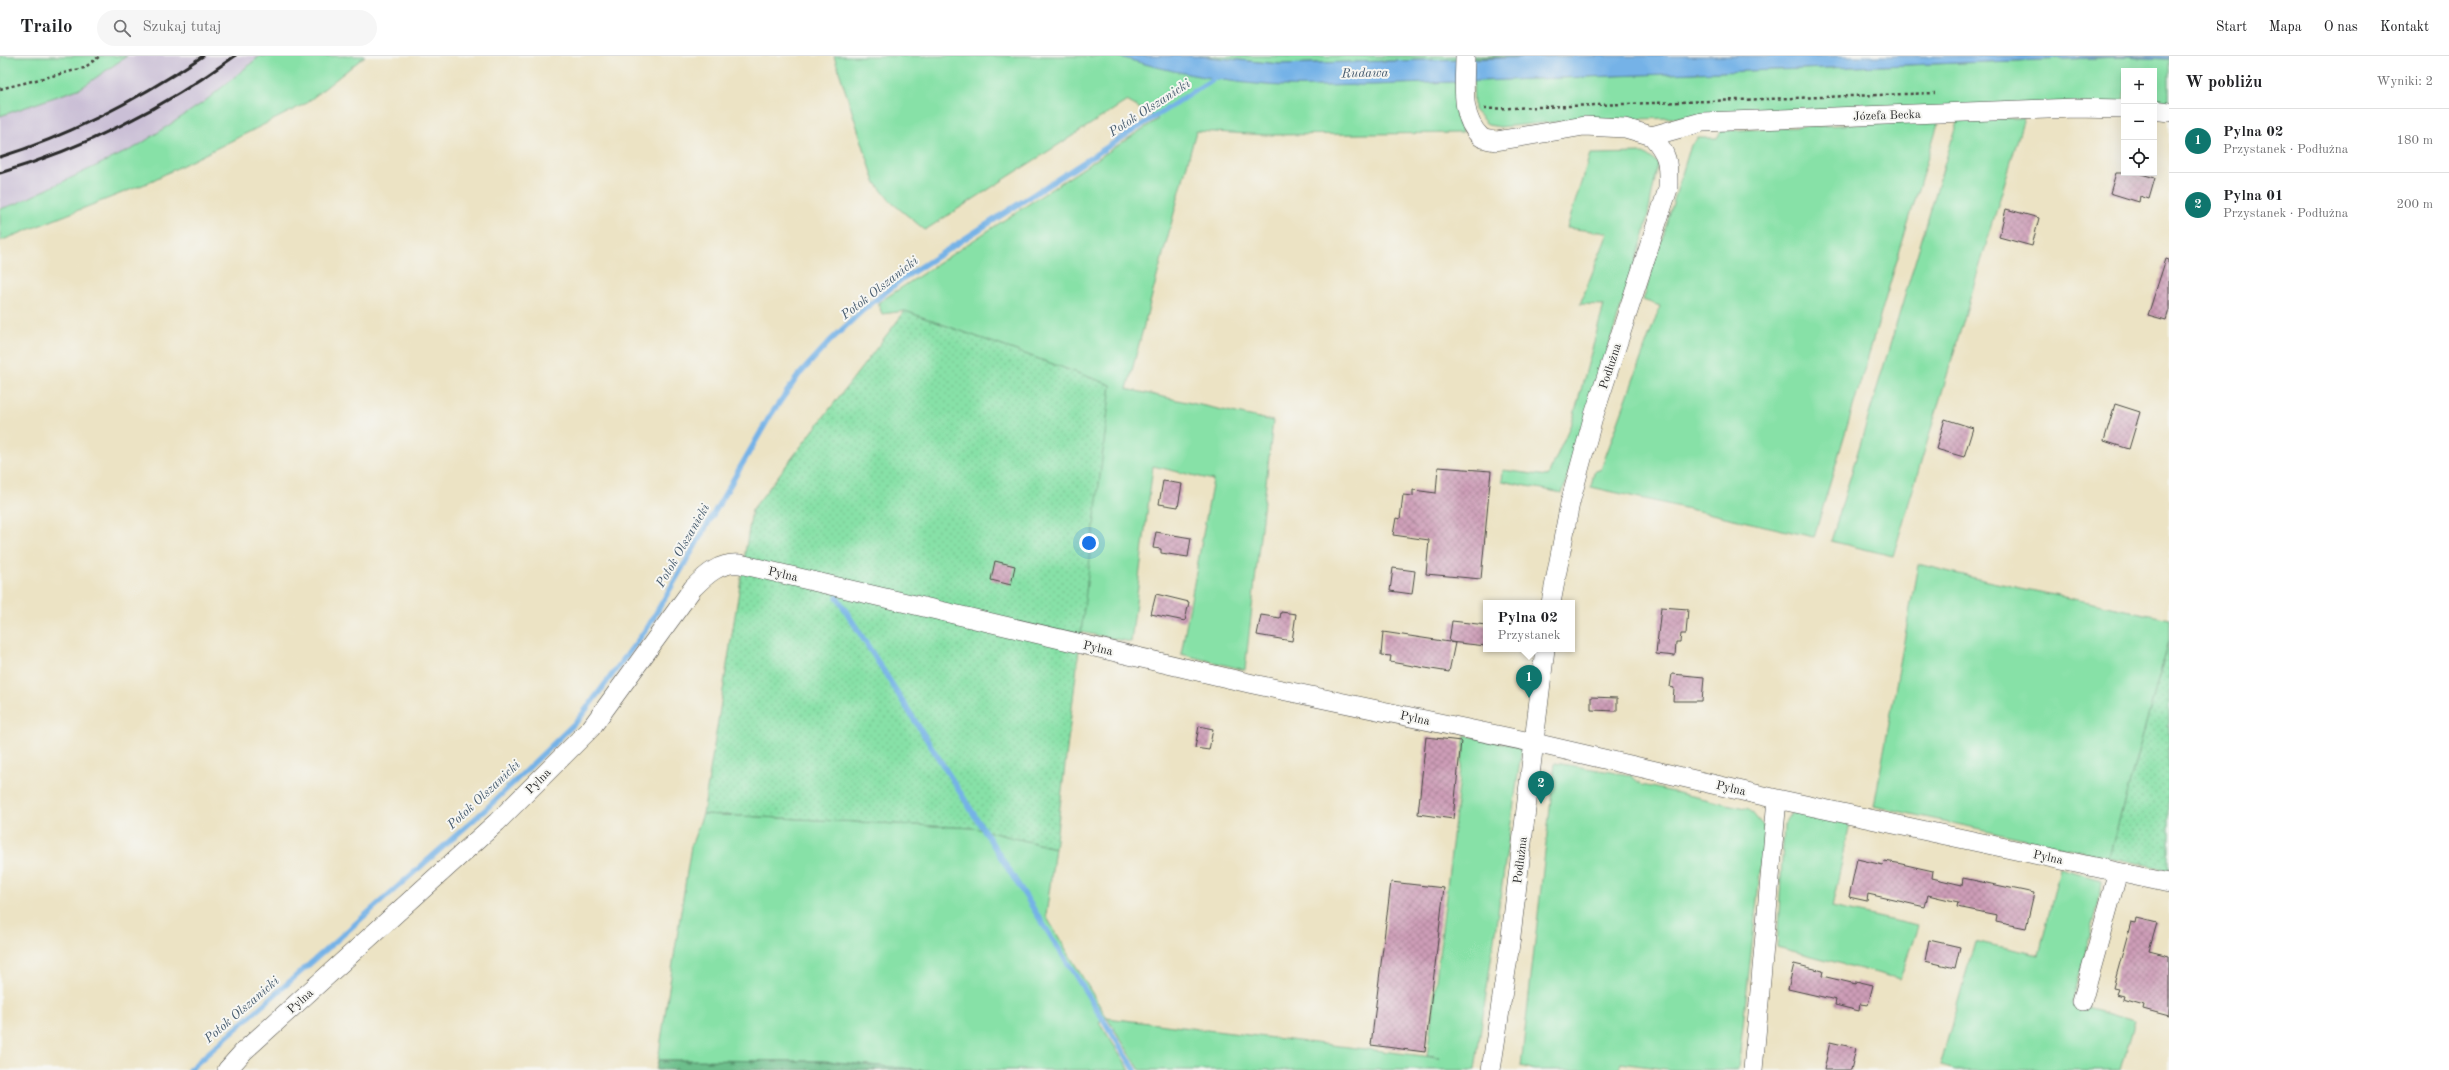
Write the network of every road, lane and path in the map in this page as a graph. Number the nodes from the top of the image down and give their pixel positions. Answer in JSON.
{"nodes":[{"id":1,"x":100,"y":56,"type":"edge"},
{"id":2,"x":1465,"y":56,"type":"edge"},
{"id":3,"x":0,"y":89,"type":"edge"},
{"id":4,"x":1936,"y":93,"type":"dead end"},
{"id":5,"x":2121,"y":109,"type":"edge"},
{"id":6,"x":1466,"y":110,"type":"junction"},
{"id":7,"x":2157,"y":110,"type":"edge"},
{"id":8,"x":2169,"y":112,"type":"edge"},
{"id":9,"x":1652,"y":136,"type":"junction"},
{"id":10,"x":1552,"y":600,"type":"edge"},
{"id":11,"x":1545,"y":652,"type":"edge"},
{"id":12,"x":1535,"y":743,"type":"junction"},
{"id":13,"x":1778,"y":799,"type":"junction"},
{"id":14,"x":2118,"y":872,"type":"junction"},
{"id":15,"x":2169,"y":883,"type":"edge"},
{"id":16,"x":2082,"y":1002,"type":"dead end"},
{"id":17,"x":227,"y":1070,"type":"edge"},
{"id":18,"x":1491,"y":1070,"type":"edge"},
{"id":19,"x":1753,"y":1070,"type":"edge"}],
"edges":[{"from":1,"to":3,"type":"path"},
{"from":2,"to":6,"type":"street"},
{"from":4,"to":6,"type":"path"},
{"from":5,"to":9,"type":"street","name":"Józefa Becka"},
{"from":6,"to":9,"type":"street"},
{"from":7,"to":8,"type":"street"},
{"from":9,"to":10,"type":"street","name":"Podłużna"},
{"from":11,"to":12,"type":"street","name":"Podłużna"},
{"from":12,"to":13,"type":"street","name":"Pylna"},
{"from":12,"to":17,"type":"street","name":"Pylna"},
{"from":12,"to":18,"type":"street","name":"Podłużna"},
{"from":13,"to":14,"type":"street","name":"Pylna"},
{"from":13,"to":19,"type":"street"},
{"from":14,"to":15,"type":"street","name":"Pylna"},
{"from":14,"to":16,"type":"street"}]}
